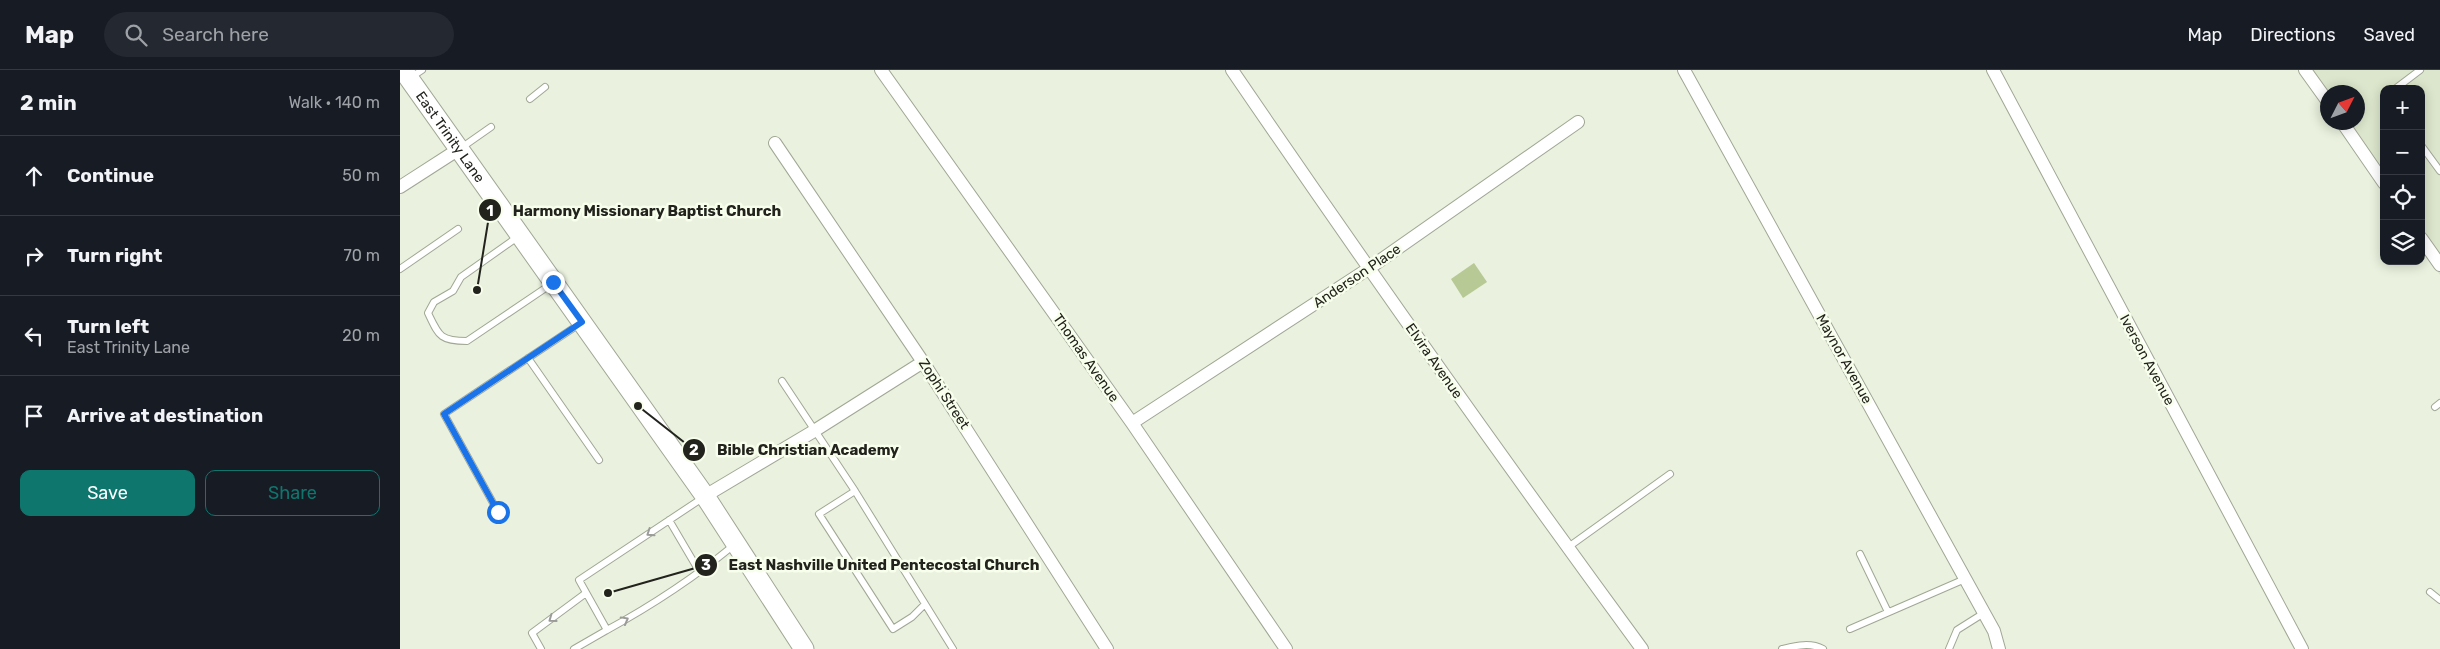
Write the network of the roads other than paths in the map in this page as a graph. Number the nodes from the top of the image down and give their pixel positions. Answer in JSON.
{"nodes":[{"id":1,"x":881,"y":70,"type":"edge"},
{"id":2,"x":1232,"y":70,"type":"edge"},
{"id":3,"x":1684,"y":70,"type":"edge"},
{"id":4,"x":1993,"y":70,"type":"edge"},
{"id":5,"x":2305,"y":70,"type":"edge"},
{"id":6,"x":2420,"y":70,"type":"edge"},
{"id":7,"x":411,"y":73,"type":"edge"},
{"id":8,"x":2399,"y":85,"type":"edge"},
{"id":9,"x":545,"y":87,"type":"dead end"},
{"id":10,"x":2320,"y":91,"type":"edge"},
{"id":11,"x":530,"y":99,"type":"dead end"},
{"id":12,"x":1578,"y":122,"type":"dead end"},
{"id":13,"x":490,"y":128,"type":"dead end"},
{"id":14,"x":2347,"y":130,"type":"edge"},
{"id":15,"x":775,"y":144,"type":"dead end"},
{"id":16,"x":460,"y":149,"type":"junction"},
{"id":17,"x":2425,"y":150,"type":"edge"},
{"id":18,"x":2440,"y":171,"type":"edge"},
{"id":19,"x":2380,"y":178,"type":"edge"},
{"id":20,"x":400,"y":188,"type":"edge"},
{"id":21,"x":458,"y":230,"type":"dead end"},
{"id":22,"x":520,"y":235,"type":"junction"},
{"id":23,"x":2425,"y":244,"type":"edge"},
{"id":24,"x":2440,"y":265,"type":"edge"},
{"id":25,"x":400,"y":269,"type":"edge"},
{"id":26,"x":1368,"y":270,"type":"junction"},
{"id":27,"x":553,"y":282,"type":"junction"},
{"id":28,"x":582,"y":322,"type":"junction"},
{"id":29,"x":528,"y":358,"type":"junction"},
{"id":30,"x":923,"y":362,"type":"junction"},
{"id":31,"x":782,"y":381,"type":"dead end"},
{"id":32,"x":1132,"y":423,"type":"junction"},
{"id":33,"x":814,"y":432,"type":"junction"},
{"id":34,"x":599,"y":460,"type":"dead end"},
{"id":35,"x":1670,"y":474,"type":"dead end"},
{"id":36,"x":855,"y":491,"type":"junction"},
{"id":37,"x":705,"y":496,"type":"junction"},
{"id":38,"x":498,"y":512,"type":"dead end"},
{"id":39,"x":669,"y":520,"type":"junction"},
{"id":40,"x":735,"y":543,"type":"junction"},
{"id":41,"x":1567,"y":548,"type":"junction"},
{"id":42,"x":1860,"y":554,"type":"dead end"},
{"id":43,"x":699,"y":571,"type":"junction"},
{"id":44,"x":1965,"y":579,"type":"junction"},
{"id":45,"x":2430,"y":592,"type":"dead end"},
{"id":46,"x":586,"y":593,"type":"junction"},
{"id":47,"x":2440,"y":600,"type":"edge"},
{"id":48,"x":925,"y":604,"type":"junction"},
{"id":49,"x":1888,"y":612,"type":"junction"},
{"id":50,"x":1984,"y":613,"type":"junction"},
{"id":51,"x":607,"y":630,"type":"junction"},
{"id":52,"x":1850,"y":630,"type":"dead end"},
{"id":53,"x":540,"y":649,"type":"edge"},
{"id":54,"x":574,"y":649,"type":"edge"},
{"id":55,"x":804,"y":649,"type":"edge"},
{"id":56,"x":953,"y":649,"type":"edge"},
{"id":57,"x":1107,"y":649,"type":"edge"},
{"id":58,"x":1286,"y":649,"type":"edge"},
{"id":59,"x":1642,"y":649,"type":"edge"},
{"id":60,"x":1782,"y":649,"type":"edge"},
{"id":61,"x":1823,"y":649,"type":"edge"},
{"id":62,"x":1949,"y":649,"type":"edge"},
{"id":63,"x":1999,"y":649,"type":"edge"},
{"id":64,"x":2302,"y":649,"type":"edge"}],
"edges":[{"from":1,"to":32,"type":"street","name":"Thomas Avenue"},
{"from":2,"to":26,"type":"street","name":"Elvira Avenue"},
{"from":3,"to":44,"type":"street","name":"Maynor Avenue"},
{"from":4,"to":64,"type":"street","name":"Iverson Avenue"},
{"from":5,"to":10,"type":"street"},
{"from":6,"to":8,"type":"lane"},
{"from":7,"to":16,"type":"main road","name":"East Trinity Lane"},
{"from":9,"to":11,"type":"lane"},
{"from":12,"to":26,"type":"street","name":"Anderson Place"},
{"from":13,"to":16,"type":"lane"},
{"from":14,"to":19,"type":"street"},
{"from":15,"to":30,"type":"street","name":"Zophi Street"},
{"from":16,"to":20,"type":"street"},
{"from":16,"to":22,"type":"main road","name":"East Trinity Lane"},
{"from":17,"to":18,"type":"lane"},
{"from":21,"to":25,"type":"lane"},
{"from":22,"to":27,"type":"main road","name":"East Trinity Lane"},
{"from":22,"to":27,"type":"lane"},
{"from":23,"to":24,"type":"street"},
{"from":26,"to":32,"type":"street","name":"Anderson Place"},
{"from":26,"to":41,"type":"street","name":"Elvira Avenue"},
{"from":27,"to":28,"type":"main road","name":"East Trinity Lane"},
{"from":28,"to":29,"type":"lane"},
{"from":28,"to":37,"type":"main road","name":"East Trinity Lane"},
{"from":29,"to":34,"type":"lane"},
{"from":29,"to":38,"type":"lane"},
{"from":30,"to":33,"type":"street"},
{"from":30,"to":57,"type":"street","name":"Zophi Street"},
{"from":31,"to":33,"type":"lane"},
{"from":32,"to":58,"type":"street","name":"Thomas Avenue"},
{"from":33,"to":36,"type":"lane"},
{"from":33,"to":37,"type":"street"},
{"from":35,"to":41,"type":"lane"},
{"from":36,"to":48,"type":"lane"},
{"from":36,"to":48,"type":"lane"},
{"from":37,"to":39,"type":"lane"},
{"from":37,"to":40,"type":"main road","name":"East Trinity Lane"},
{"from":39,"to":43,"type":"lane"},
{"from":39,"to":46,"type":"lane","one_way":true},
{"from":40,"to":43,"type":"lane"},
{"from":40,"to":55,"type":"main road","name":"East Trinity Lane"},
{"from":41,"to":59,"type":"street","name":"Elvira Avenue"},
{"from":42,"to":49,"type":"lane"},
{"from":51,"to":43,"type":"lane","one_way":true},
{"from":44,"to":49,"type":"lane"},
{"from":44,"to":50,"type":"street","name":"Maynor Avenue"},
{"from":45,"to":47,"type":"lane"},
{"from":46,"to":51,"type":"lane"},
{"from":46,"to":53,"type":"lane","one_way":true},
{"from":48,"to":56,"type":"lane"},
{"from":49,"to":52,"type":"lane"},
{"from":50,"to":62,"type":"lane"},
{"from":50,"to":63,"type":"street","name":"Maynor Avenue"},
{"from":51,"to":54,"type":"lane"},
{"from":60,"to":61,"type":"lane"}]}
